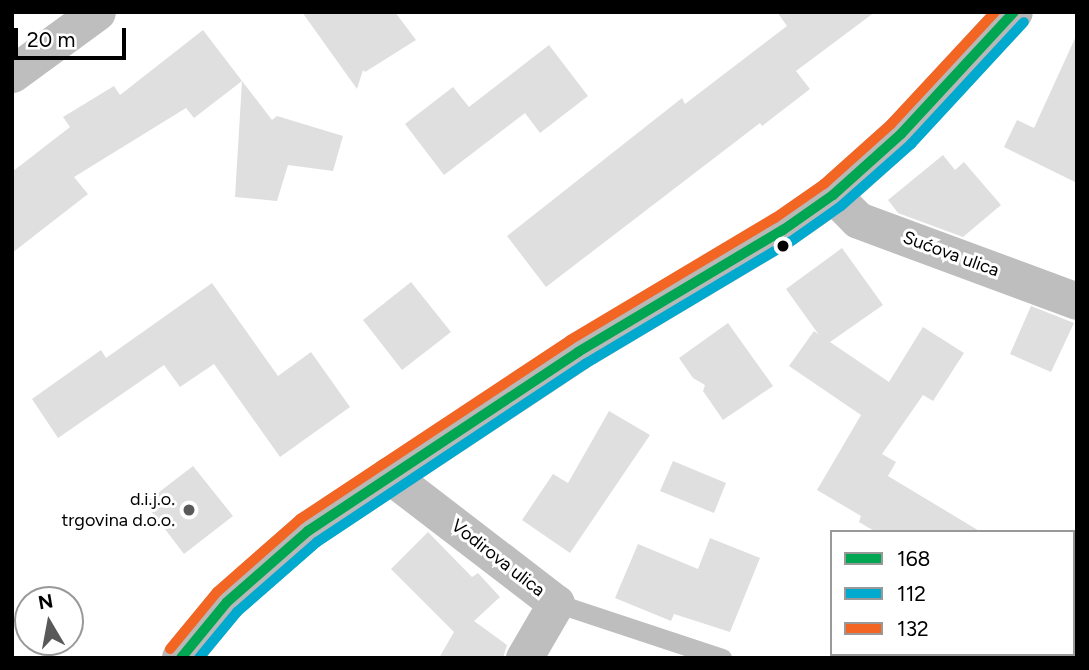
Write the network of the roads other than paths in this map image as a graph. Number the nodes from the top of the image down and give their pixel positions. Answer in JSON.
{"nodes":[{"id":1,"x":97,"y":12,"type":"edge"},
{"id":2,"x":1014,"y":12,"type":"edge"},
{"id":3,"x":12,"y":74,"type":"edge"},
{"id":4,"x":833,"y":195,"type":"junction"},
{"id":5,"x":1077,"y":301,"type":"edge"},
{"id":6,"x":389,"y":475,"type":"junction"},
{"id":7,"x":556,"y":603,"type":"junction"},
{"id":8,"x":181,"y":658,"type":"edge"},
{"id":9,"x":524,"y":658,"type":"edge"},
{"id":10,"x":722,"y":658,"type":"edge"}],
"edges":[{"from":1,"to":3,"type":"street"},
{"from":2,"to":4,"type":"street"},
{"from":4,"to":5,"type":"street","name":"Sućova ulica"},
{"from":4,"to":6,"type":"street"},
{"from":6,"to":7,"type":"street","name":"Vodirova ulica"},
{"from":6,"to":8,"type":"street"},
{"from":7,"to":9,"type":"street","name":"Vodirova ulica"},
{"from":7,"to":10,"type":"lane"}]}
